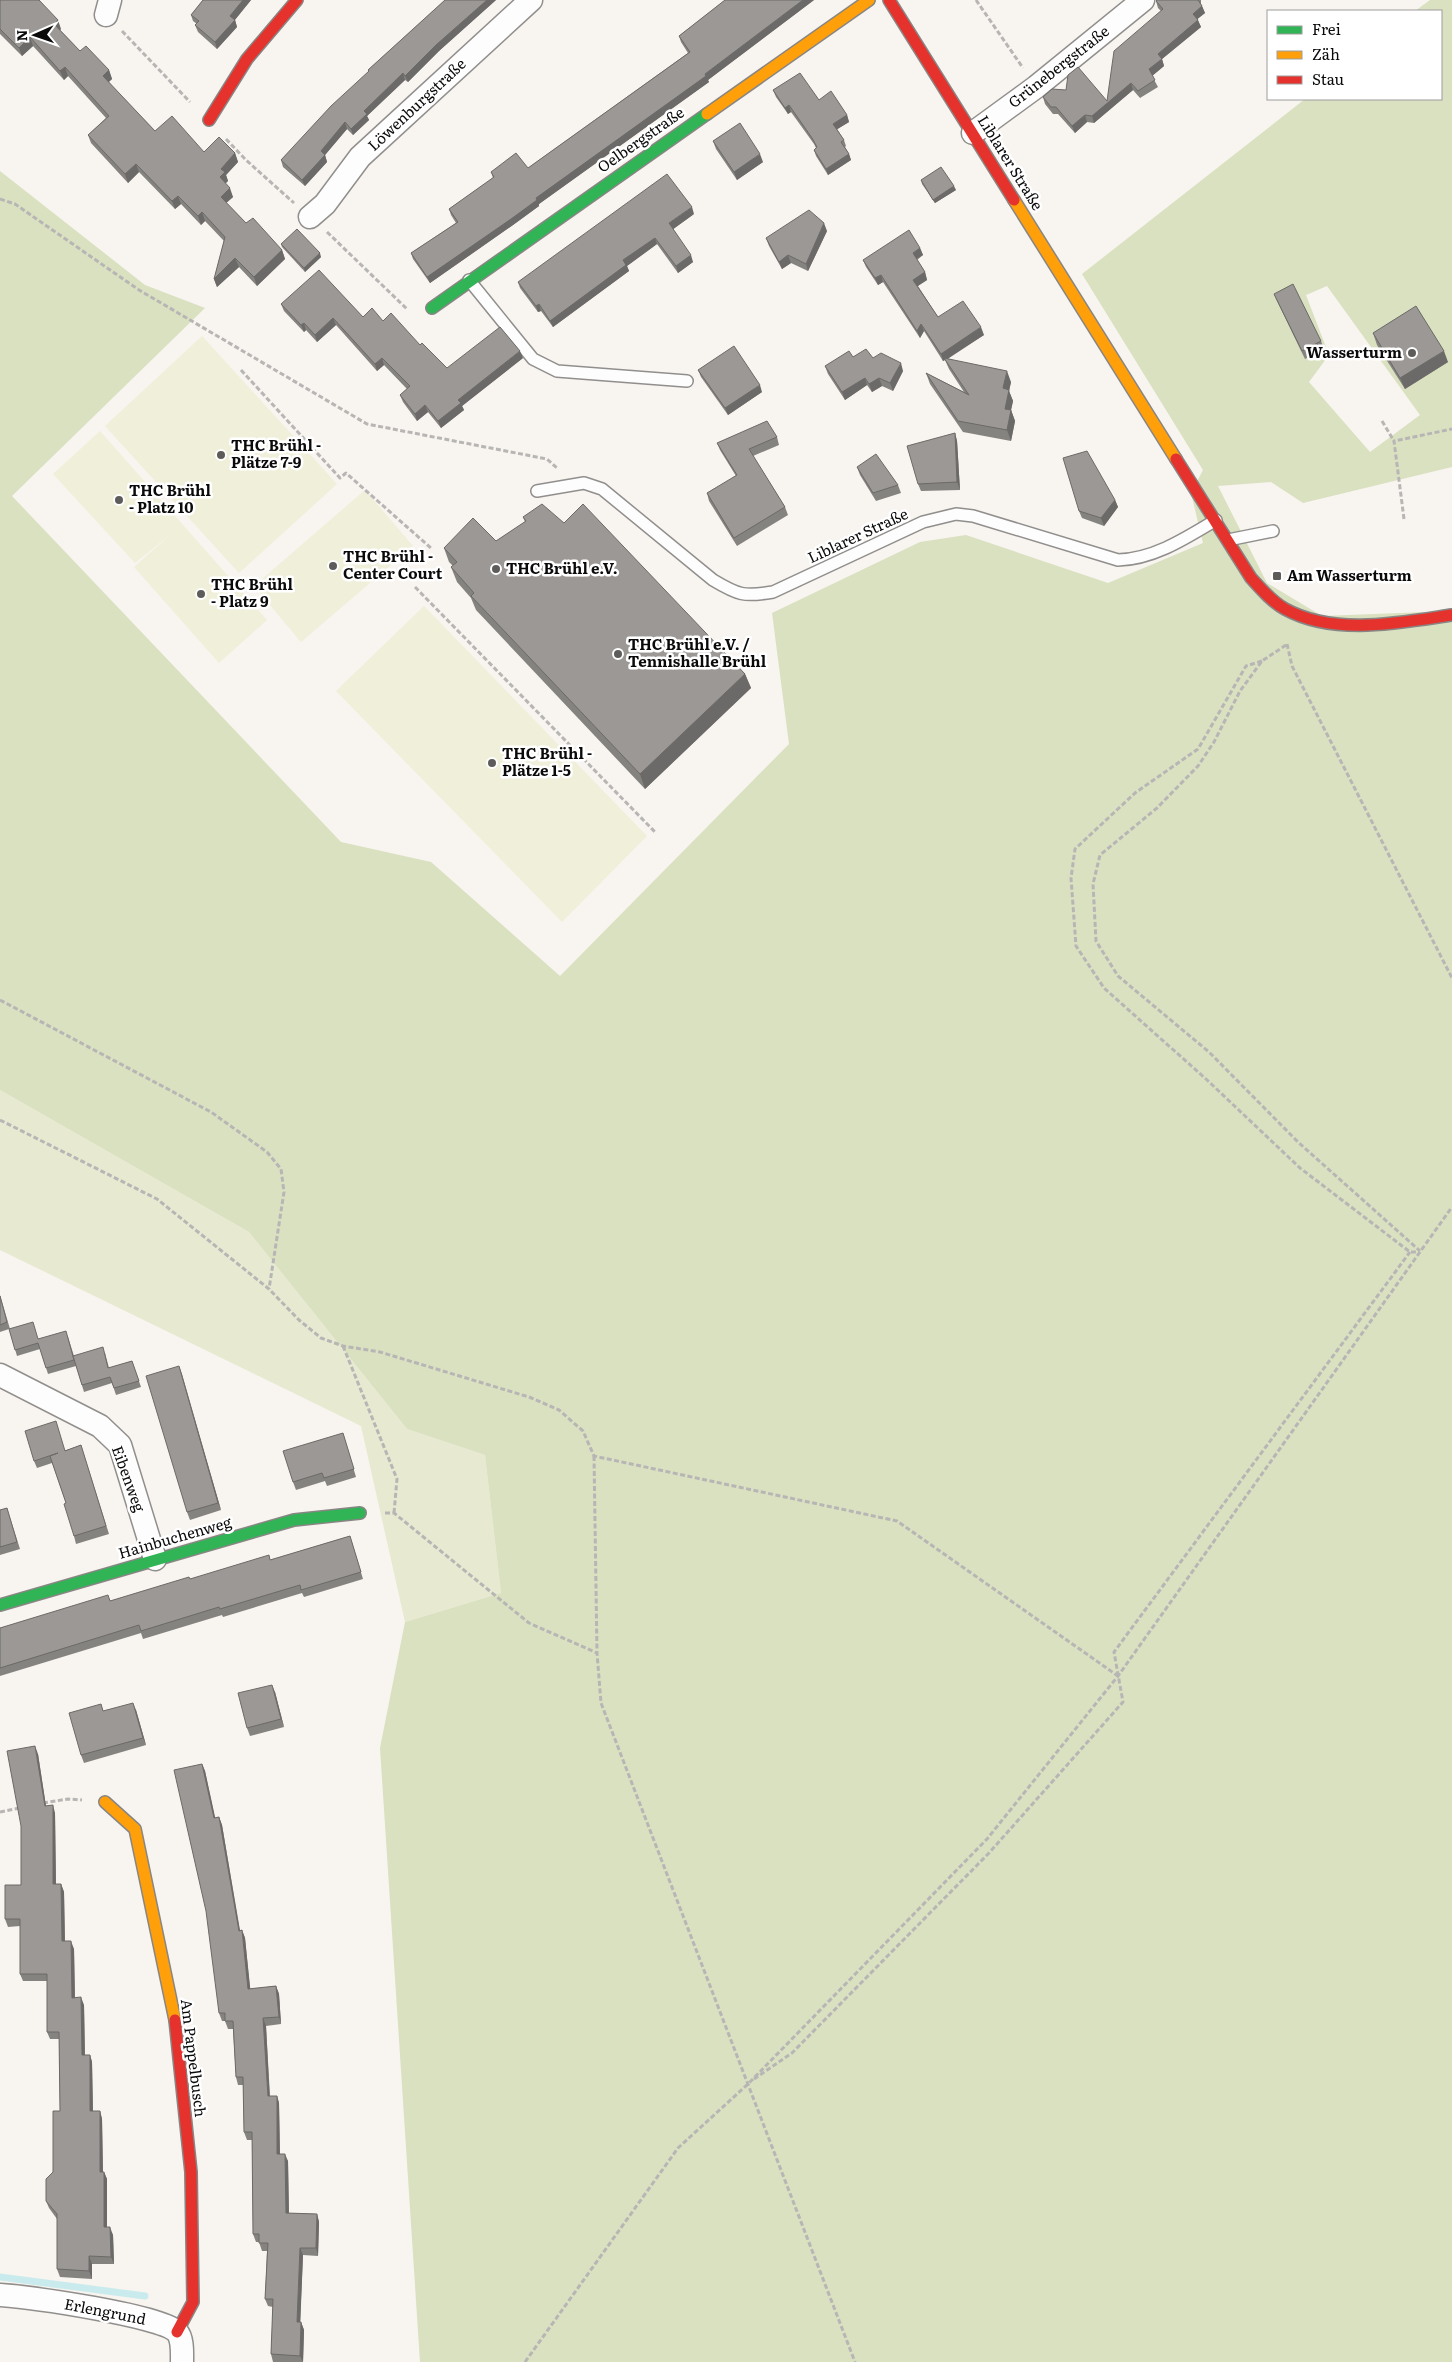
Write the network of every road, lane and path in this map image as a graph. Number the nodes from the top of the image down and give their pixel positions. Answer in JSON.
{"nodes":[{"id":1,"x":297,"y":0,"type":"edge"},
{"id":2,"x":531,"y":0,"type":"edge"},
{"id":3,"x":869,"y":0,"type":"edge"},
{"id":4,"x":889,"y":0,"type":"edge"},
{"id":5,"x":976,"y":0,"type":"edge"},
{"id":6,"x":1143,"y":0,"type":"edge"},
{"id":7,"x":108,"y":8,"type":"edge"},
{"id":8,"x":1036,"y":87,"type":"junction"},
{"id":9,"x":180,"y":92,"type":"dead end"},
{"id":10,"x":208,"y":120,"type":"dead end"},
{"id":11,"x":973,"y":133,"type":"junction"},
{"id":12,"x":246,"y":160,"type":"dead end"},
{"id":13,"x":0,"y":199,"type":"edge"},
{"id":14,"x":310,"y":217,"type":"junction"},
{"id":15,"x":469,"y":280,"type":"junction"},
{"id":16,"x":432,"y":308,"type":"joint"},
{"id":17,"x":241,"y":370,"type":"dead end"},
{"id":18,"x":687,"y":381,"type":"dead end"},
{"id":19,"x":1382,"y":422,"type":"dead end"},
{"id":20,"x":1452,"y":429,"type":"edge"},
{"id":21,"x":1394,"y":441,"type":"junction"},
{"id":22,"x":574,"y":484,"type":"junction"},
{"id":23,"x":537,"y":491,"type":"dead end"},
{"id":24,"x":1404,"y":519,"type":"dead end"},
{"id":25,"x":1216,"y":520,"type":"junction"},
{"id":26,"x":1273,"y":531,"type":"dead end"},
{"id":27,"x":1228,"y":540,"type":"junction"},
{"id":28,"x":432,"y":549,"type":"dead end"},
{"id":29,"x":415,"y":587,"type":"dead end"},
{"id":30,"x":1296,"y":615,"type":"junction"},
{"id":31,"x":1452,"y":615,"type":"edge"},
{"id":32,"x":1286,"y":645,"type":"junction"},
{"id":33,"x":1262,"y":661,"type":"junction"},
{"id":34,"x":655,"y":832,"type":"dead end"},
{"id":35,"x":1452,"y":978,"type":"edge"},
{"id":36,"x":0,"y":1000,"type":"edge"},
{"id":37,"x":0,"y":1120,"type":"edge"},
{"id":38,"x":1452,"y":1206,"type":"edge"},
{"id":39,"x":1410,"y":1252,"type":"junction"},
{"id":40,"x":1420,"y":1252,"type":"junction"},
{"id":41,"x":269,"y":1289,"type":"junction"},
{"id":42,"x":343,"y":1346,"type":"junction"},
{"id":43,"x":0,"y":1375,"type":"edge"},
{"id":44,"x":594,"y":1456,"type":"junction"},
{"id":45,"x":360,"y":1513,"type":"dead end"},
{"id":46,"x":380,"y":1513,"type":"dead end"},
{"id":47,"x":394,"y":1513,"type":"junction"},
{"id":48,"x":155,"y":1559,"type":"junction"},
{"id":49,"x":0,"y":1605,"type":"edge"},
{"id":50,"x":596,"y":1653,"type":"junction"},
{"id":51,"x":1118,"y":1676,"type":"junction"},
{"id":52,"x":105,"y":1802,"type":"joint"},
{"id":53,"x":39,"y":1804,"type":"edge"},
{"id":54,"x":29,"y":1806,"type":"edge"},
{"id":55,"x":0,"y":1812,"type":"edge"},
{"id":56,"x":748,"y":2084,"type":"junction"},
{"id":57,"x":0,"y":2295,"type":"edge"},
{"id":58,"x":177,"y":2332,"type":"junction"},
{"id":59,"x":182,"y":2362,"type":"edge"},
{"id":60,"x":525,"y":2362,"type":"edge"},
{"id":61,"x":855,"y":2362,"type":"edge"}],
"edges":[{"from":1,"to":10,"type":"street"},
{"from":2,"to":14,"type":"street","name":"Löwenburgstraße"},
{"from":3,"to":15,"type":"street","name":"Oelbergstraße"},
{"from":4,"to":11,"type":"street","name":"Liblarer Straße"},
{"from":5,"to":8,"type":"path"},
{"from":6,"to":8,"type":"street","name":"Grünebergstraße"},
{"from":7,"to":9,"type":"path"},
{"from":8,"to":11,"type":"street","name":"Grünebergstraße"},
{"from":11,"to":25,"type":"street","name":"Liblarer Straße"},
{"from":12,"to":14,"type":"path"},
{"from":13,"to":22,"type":"path"},
{"from":14,"to":16,"type":"path"},
{"from":15,"to":16,"type":"street","name":"Oelbergstraße"},
{"from":15,"to":18,"type":"lane"},
{"from":17,"to":28,"type":"path"},
{"from":19,"to":21,"type":"path"},
{"from":20,"to":21,"type":"path"},
{"from":21,"to":24,"type":"path"},
{"from":22,"to":23,"type":"lane","name":"Liblarer Straße"},
{"from":22,"to":25,"type":"lane","name":"Liblarer Straße"},
{"from":25,"to":27,"type":"street","name":"Liblarer Straße"},
{"from":26,"to":27,"type":"lane"},
{"from":27,"to":30,"type":"street","name":"Liblarer Straße"},
{"from":29,"to":34,"type":"path"},
{"from":30,"to":31,"type":"street","name":"Liblarer Straße"},
{"from":30,"to":32,"type":"path"},
{"from":32,"to":33,"type":"path"},
{"from":32,"to":35,"type":"path"},
{"from":33,"to":39,"type":"path"},
{"from":33,"to":40,"type":"path"},
{"from":36,"to":41,"type":"path"},
{"from":37,"to":41,"type":"path"},
{"from":38,"to":40,"type":"path"},
{"from":39,"to":40,"type":"path"},
{"from":39,"to":51,"type":"path"},
{"from":40,"to":51,"type":"path"},
{"from":41,"to":42,"type":"path"},
{"from":42,"to":44,"type":"path"},
{"from":42,"to":47,"type":"path"},
{"from":43,"to":48,"type":"street","name":"Eibenweg"},
{"from":44,"to":50,"type":"path"},
{"from":44,"to":51,"type":"path"},
{"from":45,"to":48,"type":"street","name":"Hainbuchenweg"},
{"from":46,"to":47,"type":"path"},
{"from":47,"to":50,"type":"path"},
{"from":48,"to":49,"type":"street","name":"Hainbuchenweg"},
{"from":50,"to":56,"type":"path"},
{"from":51,"to":56,"type":"path"},
{"from":51,"to":56,"type":"path"},
{"from":52,"to":53,"type":"path"},
{"from":52,"to":58,"type":"street","name":"Am Pappelbusch"},
{"from":54,"to":55,"type":"path"},
{"from":56,"to":60,"type":"path"},
{"from":56,"to":61,"type":"path"},
{"from":57,"to":58,"type":"street","name":"Erlengrund"},
{"from":58,"to":59,"type":"street"}]}
